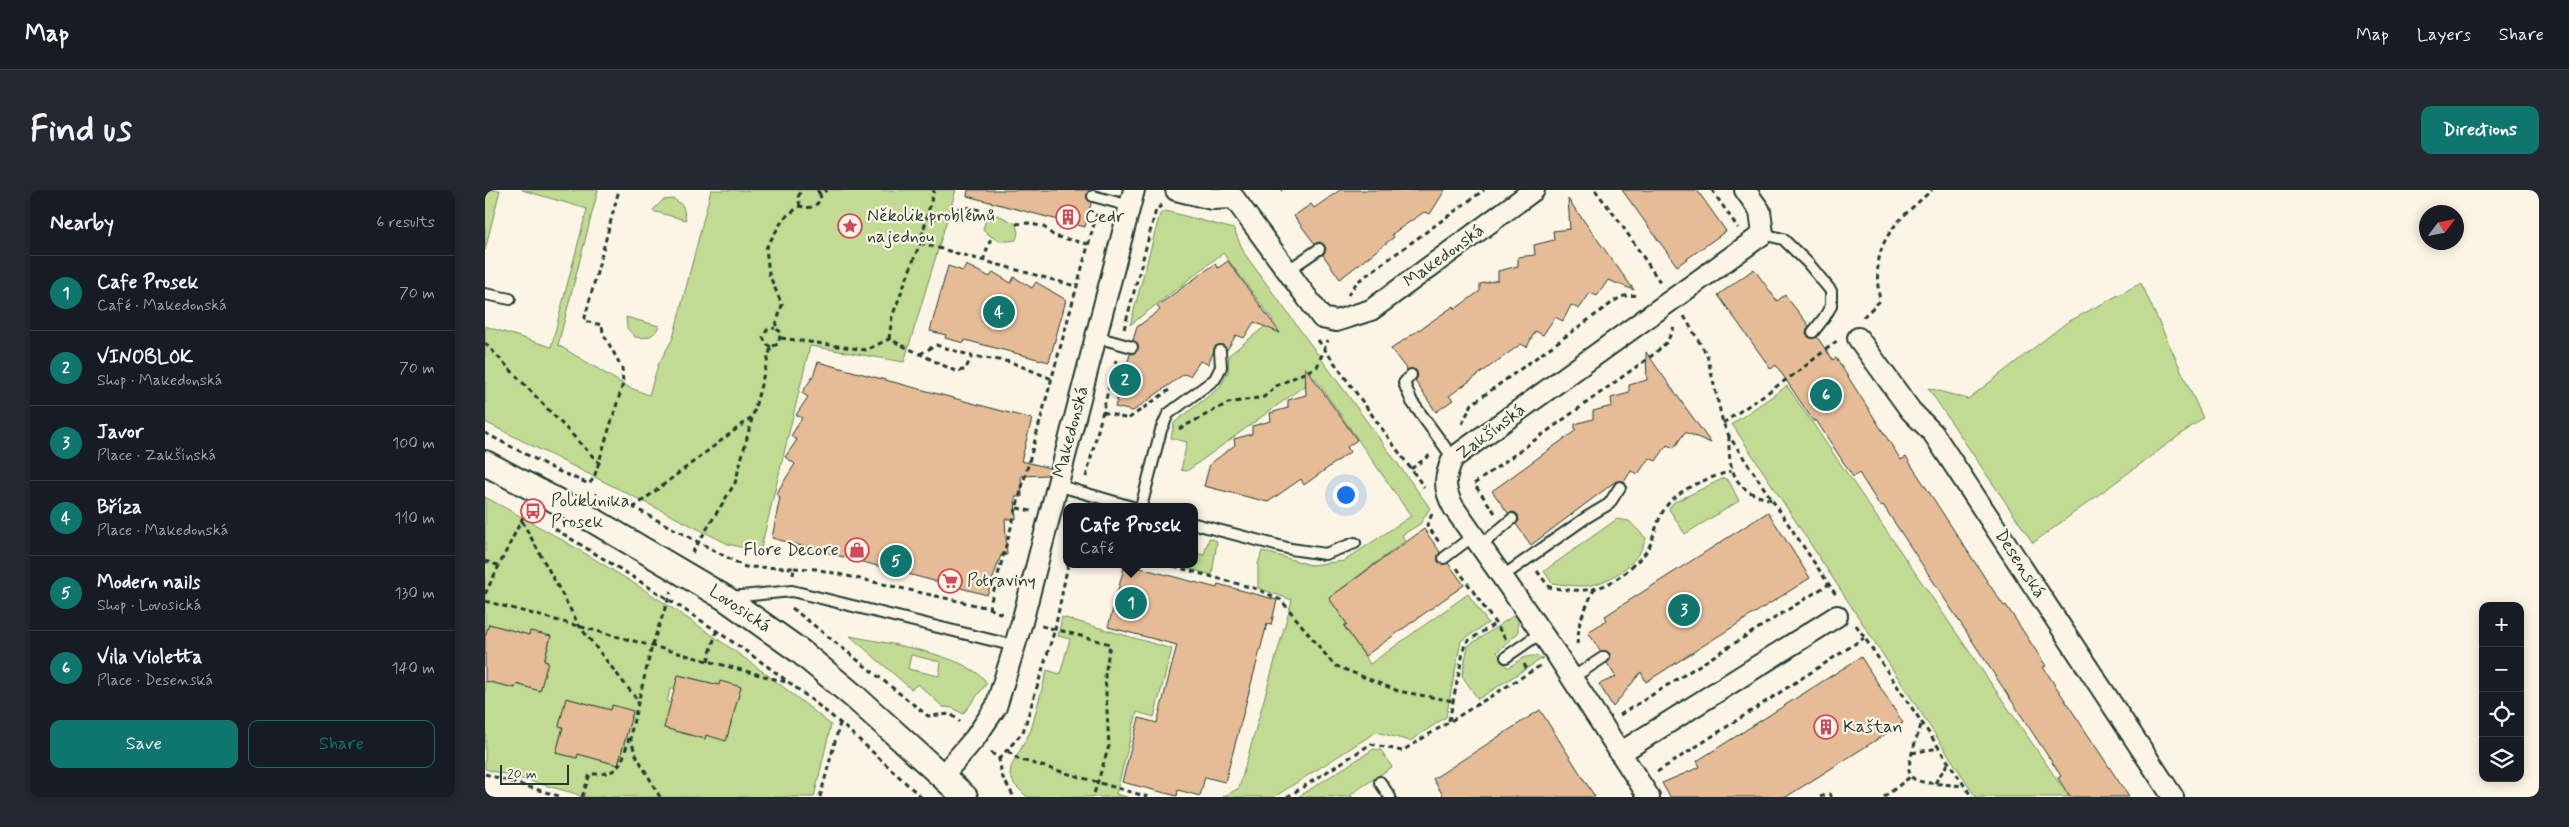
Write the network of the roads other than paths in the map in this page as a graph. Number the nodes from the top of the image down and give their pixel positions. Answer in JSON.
{"nodes":[{"id":1,"x":1176,"y":190,"type":"edge"},
{"id":2,"x":1534,"y":190,"type":"edge"},
{"id":3,"x":1745,"y":190,"type":"edge"},
{"id":4,"x":1240,"y":194,"type":"edge"},
{"id":5,"x":1097,"y":197,"type":"road end"},
{"id":6,"x":1132,"y":198,"type":"edge"},
{"id":7,"x":1763,"y":234,"type":"junction"},
{"id":8,"x":1319,"y":249,"type":"dead end"},
{"id":9,"x":1287,"y":271,"type":"junction"},
{"id":10,"x":485,"y":294,"type":"edge"},
{"id":11,"x":510,"y":299,"type":"dead end"},
{"id":12,"x":1854,"y":331,"type":"road end"},
{"id":13,"x":1813,"y":332,"type":"dead end"},
{"id":14,"x":1095,"y":337,"type":"junction"},
{"id":15,"x":1132,"y":347,"type":"dead end"},
{"id":16,"x":1220,"y":351,"type":"dead end"},
{"id":17,"x":1411,"y":375,"type":"dead end"},
{"id":18,"x":1448,"y":452,"type":"junction"},
{"id":19,"x":485,"y":463,"type":"edge"},
{"id":20,"x":1057,"y":485,"type":"junction"},
{"id":21,"x":1620,"y":487,"type":"dead end"},
{"id":22,"x":1118,"y":503,"type":"edge"},
{"id":23,"x":1142,"y":503,"type":"edge"},
{"id":24,"x":1508,"y":522,"type":"road end"},
{"id":25,"x":1198,"y":525,"type":"edge"},
{"id":26,"x":1477,"y":541,"type":"junction"},
{"id":27,"x":1355,"y":543,"type":"dead end"},
{"id":28,"x":1446,"y":556,"type":"road end"},
{"id":29,"x":1503,"y":576,"type":"junction"},
{"id":30,"x":725,"y":598,"type":"junction"},
{"id":31,"x":1837,"y":616,"type":"dead end"},
{"id":32,"x":1542,"y":632,"type":"junction"},
{"id":33,"x":1015,"y":646,"type":"junction"},
{"id":34,"x":1510,"y":654,"type":"road end"},
{"id":35,"x":1604,"y":657,"type":"dead end"},
{"id":36,"x":1572,"y":678,"type":"junction"},
{"id":37,"x":1620,"y":753,"type":"junction"},
{"id":38,"x":943,"y":775,"type":"junction"},
{"id":39,"x":1380,"y":782,"type":"dead end"},
{"id":40,"x":965,"y":797,"type":"edge"},
{"id":41,"x":1390,"y":797,"type":"edge"},
{"id":42,"x":1649,"y":797,"type":"edge"},
{"id":43,"x":2173,"y":797,"type":"edge"}],
"edges":[{"from":1,"to":4,"type":"street"},
{"from":2,"to":9,"type":"street","name":"Makedonská"},
{"from":3,"to":7,"type":"street"},
{"from":4,"to":9,"type":"street"},
{"from":5,"to":6,"type":"lane"},
{"from":6,"to":14,"type":"street","name":"Makedonská"},
{"from":7,"to":13,"type":"lane"},
{"from":7,"to":18,"type":"street","name":"Zakšínská"},
{"from":8,"to":9,"type":"lane"},
{"from":10,"to":11,"type":"lane"},
{"from":12,"to":43,"type":"street","name":"Desenská"},
{"from":14,"to":15,"type":"lane"},
{"from":14,"to":20,"type":"street","name":"Makedonská"},
{"from":16,"to":23,"type":"lane"},
{"from":17,"to":18,"type":"lane"},
{"from":18,"to":26,"type":"street","name":"Zakšínská"},
{"from":19,"to":30,"type":"street","name":"Lovosická"},
{"from":20,"to":22,"type":"lane"},
{"from":20,"to":33,"type":"street","name":"Makedonská"},
{"from":21,"to":29,"type":"lane"},
{"from":24,"to":26,"type":"lane"},
{"from":25,"to":27,"type":"lane"},
{"from":26,"to":28,"type":"lane"},
{"from":26,"to":29,"type":"street","name":"Zakšínská"},
{"from":29,"to":32,"type":"street","name":"Zakšínská"},
{"from":30,"to":33,"type":"lane"},
{"from":30,"to":38,"type":"street","name":"Lovosická"},
{"from":31,"to":37,"type":"street"},
{"from":32,"to":34,"type":"lane"},
{"from":32,"to":36,"type":"street","name":"Zakšínská"},
{"from":33,"to":38,"type":"street","name":"Makedonská"},
{"from":35,"to":36,"type":"lane"},
{"from":36,"to":37,"type":"street","name":"Zakšínská"},
{"from":37,"to":42,"type":"street","name":"Zakšínská"},
{"from":38,"to":40,"type":"street","name":"Lovosická"},
{"from":39,"to":41,"type":"lane"}]}
